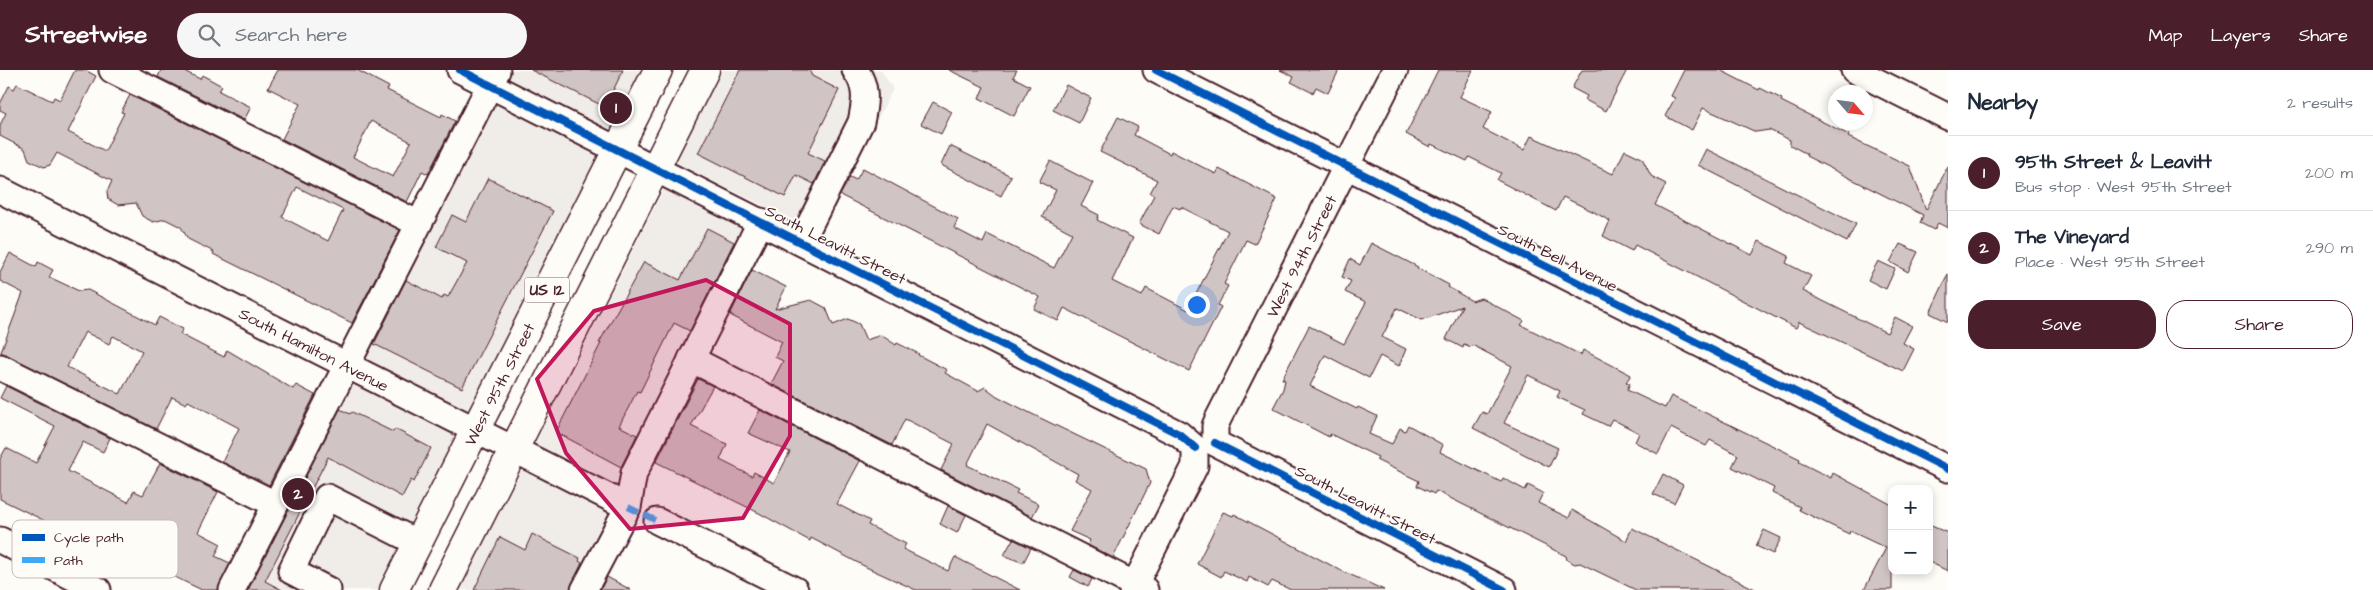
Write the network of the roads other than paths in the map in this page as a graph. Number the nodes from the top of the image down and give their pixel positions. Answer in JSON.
{"nodes":[{"id":1,"x":112,"y":70,"type":"edge"},
{"id":2,"x":460,"y":70,"type":"edge"},
{"id":3,"x":658,"y":70,"type":"edge"},
{"id":4,"x":705,"y":70,"type":"edge"},
{"id":5,"x":855,"y":70,"type":"edge"},
{"id":6,"x":1156,"y":70,"type":"edge"},
{"id":7,"x":1394,"y":70,"type":"edge"},
{"id":8,"x":1854,"y":70,"type":"edge"},
{"id":9,"x":493,"y":77,"type":"edge"},
{"id":10,"x":1948,"y":117,"type":"edge"},
{"id":11,"x":618,"y":149,"type":"junction"},
{"id":12,"x":1346,"y":166,"type":"junction"},
{"id":13,"x":657,"y":168,"type":"junction"},
{"id":14,"x":0,"y":190,"type":"edge"},
{"id":15,"x":761,"y":221,"type":"junction"},
{"id":16,"x":417,"y":224,"type":"junction"},
{"id":17,"x":801,"y":242,"type":"junction"},
{"id":18,"x":692,"y":359,"type":"junction"},
{"id":19,"x":346,"y":365,"type":"junction"},
{"id":20,"x":0,"y":368,"type":"edge"},
{"id":21,"x":476,"y":430,"type":"junction"},
{"id":22,"x":1201,"y":438,"type":"junction"},
{"id":23,"x":515,"y":450,"type":"junction"},
{"id":24,"x":1948,"y":469,"type":"edge"},
{"id":25,"x":275,"y":504,"type":"junction"},
{"id":26,"x":628,"y":507,"type":"junction"},
{"id":27,"x":657,"y":521,"type":"dead end"},
{"id":28,"x":0,"y":540,"type":"edge"},
{"id":29,"x":418,"y":543,"type":"junction"},
{"id":30,"x":12,"y":546,"type":"edge"},
{"id":31,"x":74,"y":578,"type":"edge"},
{"id":32,"x":1137,"y":588,"type":"edge"},
{"id":33,"x":98,"y":590,"type":"edge"},
{"id":34,"x":232,"y":590,"type":"edge"},
{"id":35,"x":328,"y":590,"type":"edge"},
{"id":36,"x":394,"y":590,"type":"edge"},
{"id":37,"x":443,"y":590,"type":"edge"},
{"id":38,"x":584,"y":590,"type":"edge"},
{"id":39,"x":794,"y":590,"type":"edge"},
{"id":40,"x":1504,"y":590,"type":"edge"}],
"edges":[{"from":1,"to":16,"type":"street"},
{"from":2,"to":9,"type":"street","name":"South Leavitt Street"},
{"from":3,"to":11,"type":"main road","name":"West 95th Street","number":"US 12"},
{"from":4,"to":13,"type":"main road","number":"US 12"},
{"from":5,"to":17,"type":"street"},
{"from":6,"to":12,"type":"street","name":"South Bell Avenue"},
{"from":7,"to":12,"type":"street","name":"West 94th Street"},
{"from":8,"to":10,"type":"street"},
{"from":9,"to":11,"type":"street","name":"South Leavitt Street"},
{"from":9,"to":16,"type":"street"},
{"from":11,"to":13,"type":"street","name":"South Leavitt Street"},
{"from":11,"to":21,"type":"main road","name":"West 95th Street","number":"US 12"},
{"from":12,"to":22,"type":"street","name":"West 94th Street"},
{"from":12,"to":24,"type":"street","name":"South Bell Avenue"},
{"from":13,"to":15,"type":"street","name":"South Leavitt Street"},
{"from":13,"to":23,"type":"main road","number":"US 12"},
{"from":14,"to":19,"type":"street","name":"South Hamilton Avenue"},
{"from":15,"to":17,"type":"street","name":"South Leavitt Street"},
{"from":15,"to":18,"type":"street"},
{"from":16,"to":19,"type":"street"},
{"from":17,"to":22,"type":"street","name":"South Leavitt Street"},
{"from":18,"to":26,"type":"street"},
{"from":18,"to":32,"type":"street"},
{"from":19,"to":21,"type":"street","name":"South Hamilton Avenue"},
{"from":19,"to":25,"type":"street"},
{"from":20,"to":25,"type":"street"},
{"from":21,"to":23,"type":"street","name":"South Hamilton Avenue"},
{"from":21,"to":29,"type":"main road","name":"West 95th Street","number":"US 12"},
{"from":22,"to":32,"type":"street","name":"West 94th Street"},
{"from":22,"to":40,"type":"street","name":"South Leavitt Street"},
{"from":23,"to":26,"type":"street","name":"South Hamilton Avenue"},
{"from":23,"to":37,"type":"main road","number":"US 12"},
{"from":25,"to":34,"type":"street"},
{"from":26,"to":38,"type":"street"},
{"from":27,"to":39,"type":"street"},
{"from":28,"to":30,"type":"street"},
{"from":29,"to":35,"type":"street"},
{"from":29,"to":36,"type":"main road","name":"West 95th Street","number":"US 12"},
{"from":31,"to":33,"type":"street"}]}
